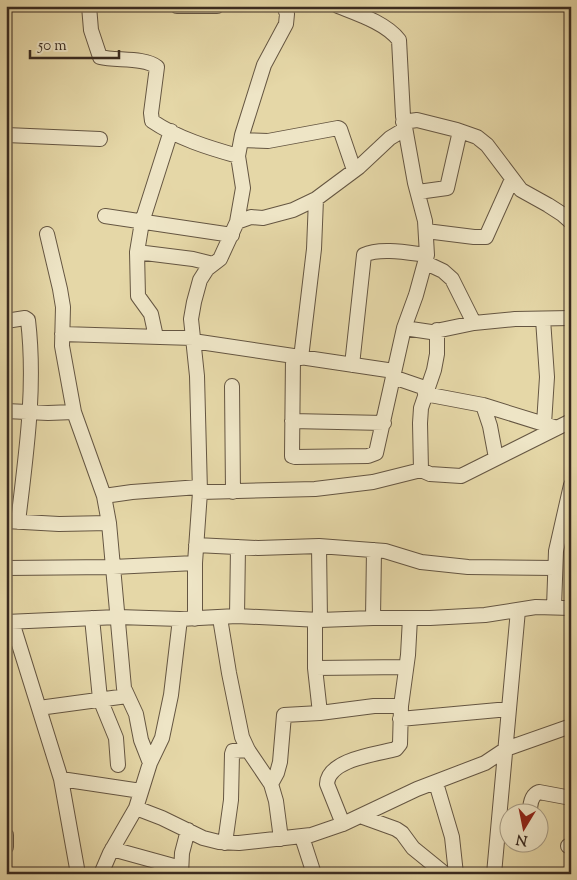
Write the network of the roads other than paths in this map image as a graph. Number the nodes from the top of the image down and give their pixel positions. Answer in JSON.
{"nodes":[{"id":1,"x":89,"y":6,"type":"edge"},
{"id":2,"x":177,"y":6,"type":"edge"},
{"id":3,"x":217,"y":6,"type":"edge"},
{"id":4,"x":284,"y":6,"type":"edge"},
{"id":5,"x":338,"y":6,"type":"edge"},
{"id":6,"x":404,"y":125,"type":"junction"},
{"id":7,"x":171,"y":131,"type":"junction"},
{"id":8,"x":460,"y":131,"type":"junction"},
{"id":9,"x":6,"y":135,"type":"edge"},
{"id":10,"x":100,"y":139,"type":"dead end"},
{"id":11,"x":241,"y":140,"type":"junction"},
{"id":12,"x":238,"y":156,"type":"junction"},
{"id":13,"x":354,"y":170,"type":"junction"},
{"id":14,"x":512,"y":179,"type":"junction"},
{"id":15,"x":418,"y":192,"type":"junction"},
{"id":16,"x":316,"y":199,"type":"junction"},
{"id":17,"x":105,"y":216,"type":"dead end"},
{"id":18,"x":142,"y":222,"type":"junction"},
{"id":19,"x":571,"y":222,"type":"edge"},
{"id":20,"x":234,"y":229,"type":"junction"},
{"id":21,"x":426,"y":232,"type":"junction"},
{"id":22,"x":47,"y":234,"type":"dead end"},
{"id":23,"x":137,"y":252,"type":"junction"},
{"id":24,"x":426,"y":259,"type":"junction"},
{"id":25,"x":213,"y":264,"type":"junction"},
{"id":26,"x":571,"y":318,"type":"edge"},
{"id":27,"x":543,"y":319,"type":"junction"},
{"id":28,"x":6,"y":321,"type":"edge"},
{"id":29,"x":474,"y":323,"type":"junction"},
{"id":30,"x":404,"y":328,"type":"junction"},
{"id":31,"x":437,"y":330,"type":"junction"},
{"id":32,"x":62,"y":334,"type":"junction"},
{"id":33,"x":156,"y":336,"type":"junction"},
{"id":34,"x":193,"y":340,"type":"junction"},
{"id":35,"x":297,"y":357,"type":"junction"},
{"id":36,"x":352,"y":365,"type":"junction"},
{"id":37,"x":394,"y":374,"type":"junction"},
{"id":38,"x":232,"y":386,"type":"dead end"},
{"id":39,"x":426,"y":392,"type":"junction"},
{"id":40,"x":483,"y":405,"type":"junction"},
{"id":41,"x":6,"y":411,"type":"edge"},
{"id":42,"x":30,"y":412,"type":"junction"},
{"id":43,"x":74,"y":412,"type":"junction"},
{"id":44,"x":292,"y":421,"type":"junction"},
{"id":45,"x":571,"y":421,"type":"edge"},
{"id":46,"x":384,"y":423,"type":"junction"},
{"id":47,"x":551,"y":426,"type":"junction"},
{"id":48,"x":496,"y":458,"type":"junction"},
{"id":49,"x":421,"y":470,"type":"junction"},
{"id":50,"x":571,"y":486,"type":"edge"},
{"id":51,"x":199,"y":490,"type":"junction"},
{"id":52,"x":233,"y":492,"type":"junction"},
{"id":53,"x":104,"y":496,"type":"junction"},
{"id":54,"x":12,"y":521,"type":"edge"},
{"id":55,"x":109,"y":523,"type":"junction"},
{"id":56,"x":565,"y":532,"type":"edge"},
{"id":57,"x":196,"y":546,"type":"junction"},
{"id":58,"x":319,"y":546,"type":"junction"},
{"id":59,"x":238,"y":547,"type":"junction"},
{"id":60,"x":374,"y":550,"type":"junction"},
{"id":61,"x":195,"y":563,"type":"junction"},
{"id":62,"x":113,"y":567,"type":"junction"},
{"id":63,"x":6,"y":568,"type":"edge"},
{"id":64,"x":555,"y":568,"type":"junction"},
{"id":65,"x":554,"y":607,"type":"junction"},
{"id":66,"x":571,"y":608,"type":"edge"},
{"id":67,"x":518,"y":610,"type":"junction"},
{"id":68,"x":237,"y":616,"type":"junction"},
{"id":69,"x":118,"y":617,"type":"junction"},
{"id":70,"x":92,"y":618,"type":"junction"},
{"id":71,"x":220,"y":618,"type":"junction"},
{"id":72,"x":373,"y":618,"type":"junction"},
{"id":73,"x":410,"y":618,"type":"junction"},
{"id":74,"x":180,"y":619,"type":"junction"},
{"id":75,"x":196,"y":619,"type":"junction"},
{"id":76,"x":318,"y":620,"type":"junction"},
{"id":77,"x":8,"y":621,"type":"edge"},
{"id":78,"x":406,"y":667,"type":"junction"},
{"id":79,"x":315,"y":668,"type":"junction"},
{"id":80,"x":127,"y":696,"type":"junction"},
{"id":81,"x":100,"y":699,"type":"junction"},
{"id":82,"x":39,"y":708,"type":"junction"},
{"id":83,"x":509,"y":709,"type":"junction"},
{"id":84,"x":320,"y":713,"type":"junction"},
{"id":85,"x":401,"y":713,"type":"junction"},
{"id":86,"x":570,"y":728,"type":"edge"},
{"id":87,"x":506,"y":749,"type":"junction"},
{"id":88,"x":248,"y":750,"type":"junction"},
{"id":89,"x":150,"y":763,"type":"junction"},
{"id":90,"x":118,"y":765,"type":"dead end"},
{"id":91,"x":61,"y":778,"type":"junction"},
{"id":92,"x":436,"y":783,"type":"junction"},
{"id":93,"x":271,"y":784,"type":"junction"},
{"id":94,"x":141,"y":791,"type":"junction"},
{"id":95,"x":571,"y":798,"type":"edge"},
{"id":96,"x":531,"y":802,"type":"edge"},
{"id":97,"x":136,"y":808,"type":"junction"},
{"id":98,"x":360,"y":816,"type":"junction"},
{"id":99,"x":343,"y":824,"type":"junction"},
{"id":100,"x":188,"y":830,"type":"junction"},
{"id":101,"x":6,"y":835,"type":"edge"},
{"id":102,"x":302,"y":837,"type":"junction"},
{"id":103,"x":282,"y":839,"type":"junction"},
{"id":104,"x":225,"y":843,"type":"junction"},
{"id":105,"x":6,"y":847,"type":"edge"},
{"id":106,"x":112,"y":849,"type":"junction"},
{"id":107,"x":181,"y":871,"type":"edge"},
{"id":108,"x":78,"y":874,"type":"edge"},
{"id":109,"x":101,"y":874,"type":"edge"},
{"id":110,"x":314,"y":874,"type":"edge"},
{"id":111,"x":446,"y":874,"type":"edge"},
{"id":112,"x":456,"y":874,"type":"edge"},
{"id":113,"x":494,"y":874,"type":"edge"}],
"edges":[{"from":1,"to":7,"type":"street"},
{"from":2,"to":3,"type":"street"},
{"from":4,"to":11,"type":"street"},
{"from":5,"to":6,"type":"street"},
{"from":6,"to":8,"type":"street"},
{"from":6,"to":13,"type":"street"},
{"from":6,"to":15,"type":"street"},
{"from":7,"to":12,"type":"street"},
{"from":7,"to":18,"type":"street"},
{"from":8,"to":14,"type":"street"},
{"from":8,"to":15,"type":"street"},
{"from":9,"to":10,"type":"street"},
{"from":11,"to":12,"type":"street"},
{"from":11,"to":13,"type":"street"},
{"from":12,"to":20,"type":"street"},
{"from":13,"to":16,"type":"street"},
{"from":14,"to":19,"type":"street"},
{"from":14,"to":21,"type":"street"},
{"from":15,"to":21,"type":"street"},
{"from":16,"to":20,"type":"street"},
{"from":16,"to":35,"type":"street"},
{"from":17,"to":18,"type":"street"},
{"from":18,"to":20,"type":"street"},
{"from":18,"to":23,"type":"street"},
{"from":20,"to":25,"type":"street"},
{"from":21,"to":24,"type":"street"},
{"from":22,"to":32,"type":"street"},
{"from":23,"to":25,"type":"street"},
{"from":23,"to":33,"type":"street"},
{"from":24,"to":29,"type":"street"},
{"from":24,"to":30,"type":"street"},
{"from":24,"to":36,"type":"street"},
{"from":25,"to":34,"type":"street"},
{"from":26,"to":27,"type":"street"},
{"from":27,"to":29,"type":"street"},
{"from":27,"to":47,"type":"street"},
{"from":28,"to":42,"type":"street"},
{"from":29,"to":31,"type":"street"},
{"from":30,"to":31,"type":"street"},
{"from":30,"to":37,"type":"street"},
{"from":31,"to":39,"type":"street"},
{"from":32,"to":33,"type":"street"},
{"from":32,"to":43,"type":"street"},
{"from":33,"to":34,"type":"street"},
{"from":34,"to":35,"type":"street"},
{"from":34,"to":51,"type":"street"},
{"from":35,"to":36,"type":"street"},
{"from":35,"to":44,"type":"street"},
{"from":36,"to":37,"type":"street"},
{"from":37,"to":39,"type":"street"},
{"from":37,"to":46,"type":"street"},
{"from":38,"to":52,"type":"street"},
{"from":39,"to":40,"type":"street"},
{"from":39,"to":49,"type":"street"},
{"from":40,"to":47,"type":"street"},
{"from":40,"to":48,"type":"street"},
{"from":41,"to":42,"type":"street"},
{"from":42,"to":43,"type":"street"},
{"from":42,"to":54,"type":"street"},
{"from":43,"to":53,"type":"street"},
{"from":44,"to":46,"type":"street"},
{"from":44,"to":46,"type":"street"},
{"from":45,"to":47,"type":"street"},
{"from":47,"to":48,"type":"street"},
{"from":48,"to":49,"type":"street"},
{"from":49,"to":52,"type":"street"},
{"from":50,"to":56,"type":"street"},
{"from":51,"to":52,"type":"street"},
{"from":51,"to":53,"type":"street"},
{"from":51,"to":57,"type":"street"},
{"from":53,"to":55,"type":"street"},
{"from":54,"to":55,"type":"street"},
{"from":55,"to":62,"type":"street"},
{"from":56,"to":64,"type":"street"},
{"from":57,"to":59,"type":"street"},
{"from":57,"to":61,"type":"street"},
{"from":58,"to":59,"type":"street"},
{"from":58,"to":60,"type":"street"},
{"from":58,"to":76,"type":"street"},
{"from":59,"to":68,"type":"street"},
{"from":60,"to":64,"type":"street"},
{"from":60,"to":72,"type":"street"},
{"from":61,"to":62,"type":"street"},
{"from":61,"to":75,"type":"street"},
{"from":62,"to":63,"type":"street"},
{"from":62,"to":69,"type":"street"},
{"from":64,"to":65,"type":"street"},
{"from":65,"to":66,"type":"street"},
{"from":65,"to":67,"type":"street"},
{"from":67,"to":73,"type":"street"},
{"from":67,"to":83,"type":"street"},
{"from":68,"to":71,"type":"street"},
{"from":68,"to":76,"type":"street"},
{"from":69,"to":70,"type":"street"},
{"from":69,"to":74,"type":"street"},
{"from":69,"to":80,"type":"street"},
{"from":70,"to":77,"type":"street"},
{"from":70,"to":81,"type":"street"},
{"from":71,"to":75,"type":"street"},
{"from":71,"to":88,"type":"street"},
{"from":72,"to":73,"type":"street"},
{"from":72,"to":76,"type":"street"},
{"from":73,"to":78,"type":"street"},
{"from":74,"to":75,"type":"street"},
{"from":74,"to":89,"type":"street"},
{"from":76,"to":79,"type":"street"},
{"from":77,"to":82,"type":"street"},
{"from":78,"to":79,"type":"street"},
{"from":78,"to":85,"type":"street"},
{"from":79,"to":84,"type":"street"},
{"from":80,"to":81,"type":"street"},
{"from":80,"to":89,"type":"street"},
{"from":81,"to":82,"type":"street"},
{"from":81,"to":90,"type":"street"},
{"from":82,"to":91,"type":"street"},
{"from":83,"to":85,"type":"street"},
{"from":83,"to":87,"type":"street"},
{"from":84,"to":85,"type":"street"},
{"from":84,"to":93,"type":"street"},
{"from":85,"to":99,"type":"street"},
{"from":86,"to":87,"type":"street"},
{"from":87,"to":92,"type":"street"},
{"from":87,"to":113,"type":"street"},
{"from":88,"to":93,"type":"street"},
{"from":88,"to":104,"type":"street"},
{"from":89,"to":94,"type":"street"},
{"from":91,"to":94,"type":"street"},
{"from":91,"to":108,"type":"street"},
{"from":92,"to":98,"type":"street"},
{"from":92,"to":112,"type":"street"},
{"from":93,"to":103,"type":"street"},
{"from":94,"to":97,"type":"street"},
{"from":95,"to":96,"type":"street"},
{"from":97,"to":100,"type":"street"},
{"from":97,"to":106,"type":"street"},
{"from":98,"to":99,"type":"street"},
{"from":98,"to":111,"type":"street"},
{"from":99,"to":102,"type":"street"},
{"from":100,"to":104,"type":"street"},
{"from":100,"to":107,"type":"street"},
{"from":101,"to":105,"type":"street"},
{"from":102,"to":103,"type":"street"},
{"from":102,"to":110,"type":"street"},
{"from":103,"to":104,"type":"street"},
{"from":106,"to":107,"type":"street"},
{"from":106,"to":109,"type":"street"}]}
